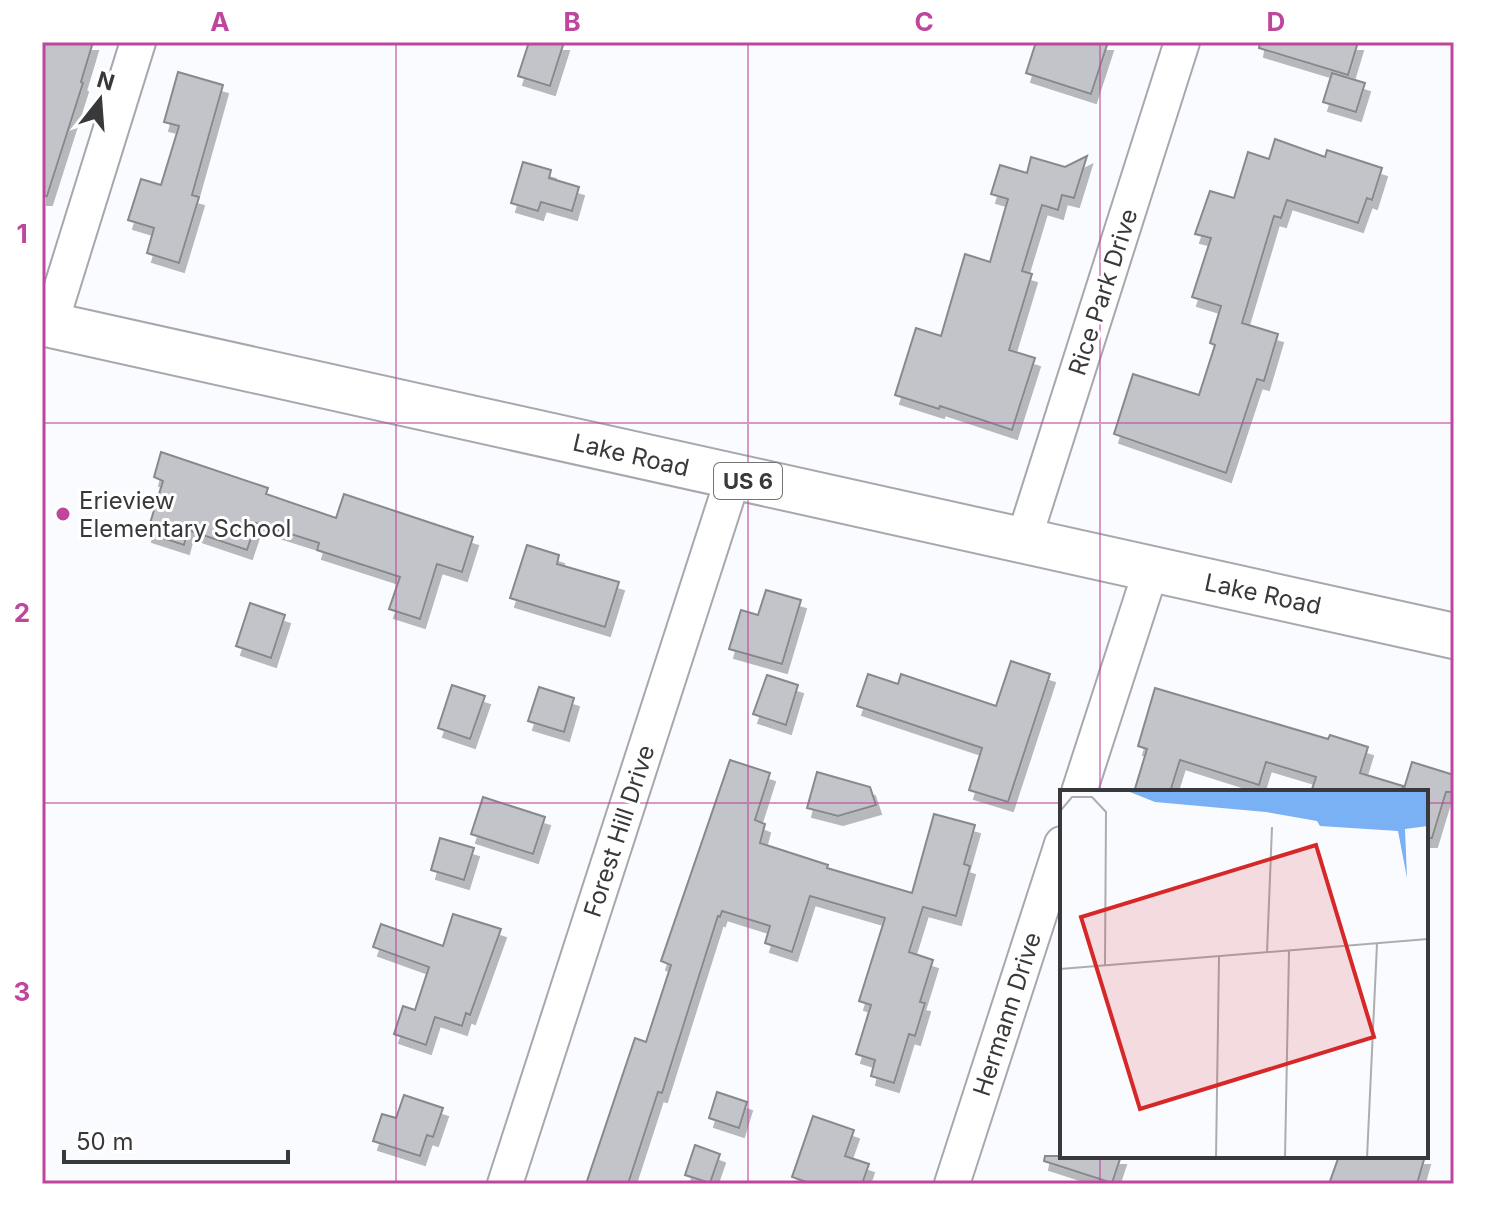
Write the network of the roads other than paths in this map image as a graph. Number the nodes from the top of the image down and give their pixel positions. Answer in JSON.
{"nodes":[{"id":1,"x":138,"y":42,"type":"edge"},
{"id":2,"x":1182,"y":42,"type":"edge"},
{"id":3,"x":46,"y":324,"type":"edge"},
{"id":4,"x":733,"y":478,"type":"junction"},
{"id":5,"x":1023,"y":542,"type":"junction"},
{"id":6,"x":1151,"y":570,"type":"junction"},
{"id":7,"x":1454,"y":636,"type":"edge"},
{"id":8,"x":1080,"y":790,"type":"edge"},
{"id":9,"x":1060,"y":850,"type":"edge"},
{"id":10,"x":505,"y":1184,"type":"edge"},
{"id":11,"x":952,"y":1184,"type":"edge"}],
"edges":[{"from":1,"to":3,"type":"street"},
{"from":2,"to":5,"type":"street","name":"Rice Park Drive"},
{"from":3,"to":4,"type":"main road","name":"Lake Road","number":"US 6"},
{"from":4,"to":5,"type":"main road","name":"Lake Road","number":"US 6"},
{"from":4,"to":10,"type":"street","name":"Forest Hill Drive"},
{"from":5,"to":6,"type":"main road","name":"Lake Road","number":"US 6"},
{"from":6,"to":7,"type":"main road","name":"Lake Road","number":"US 6"},
{"from":6,"to":8,"type":"street"},
{"from":9,"to":11,"type":"street","name":"Hermann Drive"}]}
